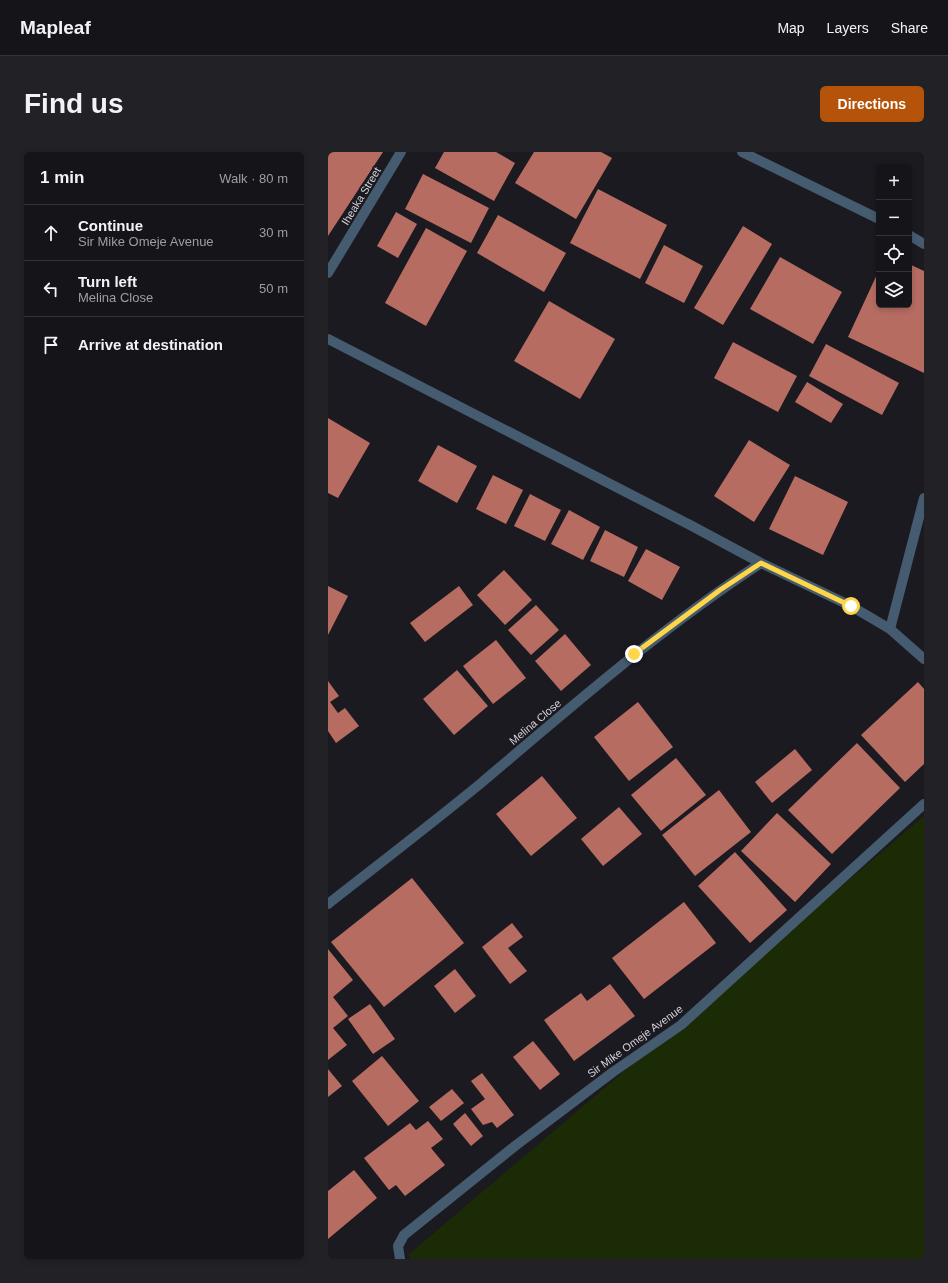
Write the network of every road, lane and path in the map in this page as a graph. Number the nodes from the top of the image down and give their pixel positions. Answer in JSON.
{"nodes":[{"id":1,"x":401,"y":152,"type":"edge"},
{"id":2,"x":742,"y":152,"type":"edge"},
{"id":3,"x":876,"y":218,"type":"edge"},
{"id":4,"x":911,"y":236,"type":"edge"},
{"id":5,"x":924,"y":244,"type":"edge"},
{"id":6,"x":328,"y":273,"type":"edge"},
{"id":7,"x":328,"y":339,"type":"edge"},
{"id":8,"x":924,"y":498,"type":"edge"},
{"id":9,"x":761,"y":563,"type":"junction"},
{"id":10,"x":890,"y":629,"type":"junction"},
{"id":11,"x":924,"y":659,"type":"edge"},
{"id":12,"x":924,"y":804,"type":"edge"},
{"id":13,"x":328,"y":904,"type":"edge"},
{"id":14,"x":400,"y":1259,"type":"edge"}],
"edges":[{"from":1,"to":6,"type":"street","name":"Iheaka Street"},
{"from":2,"to":3,"type":"street"},
{"from":4,"to":5,"type":"street"},
{"from":7,"to":9,"type":"street"},
{"from":8,"to":10,"type":"street"},
{"from":9,"to":10,"type":"street"},
{"from":9,"to":13,"type":"street","name":"Melina Close"},
{"from":10,"to":11,"type":"street"},
{"from":12,"to":14,"type":"street","name":"Sir Mike Omeje Avenue"}]}
